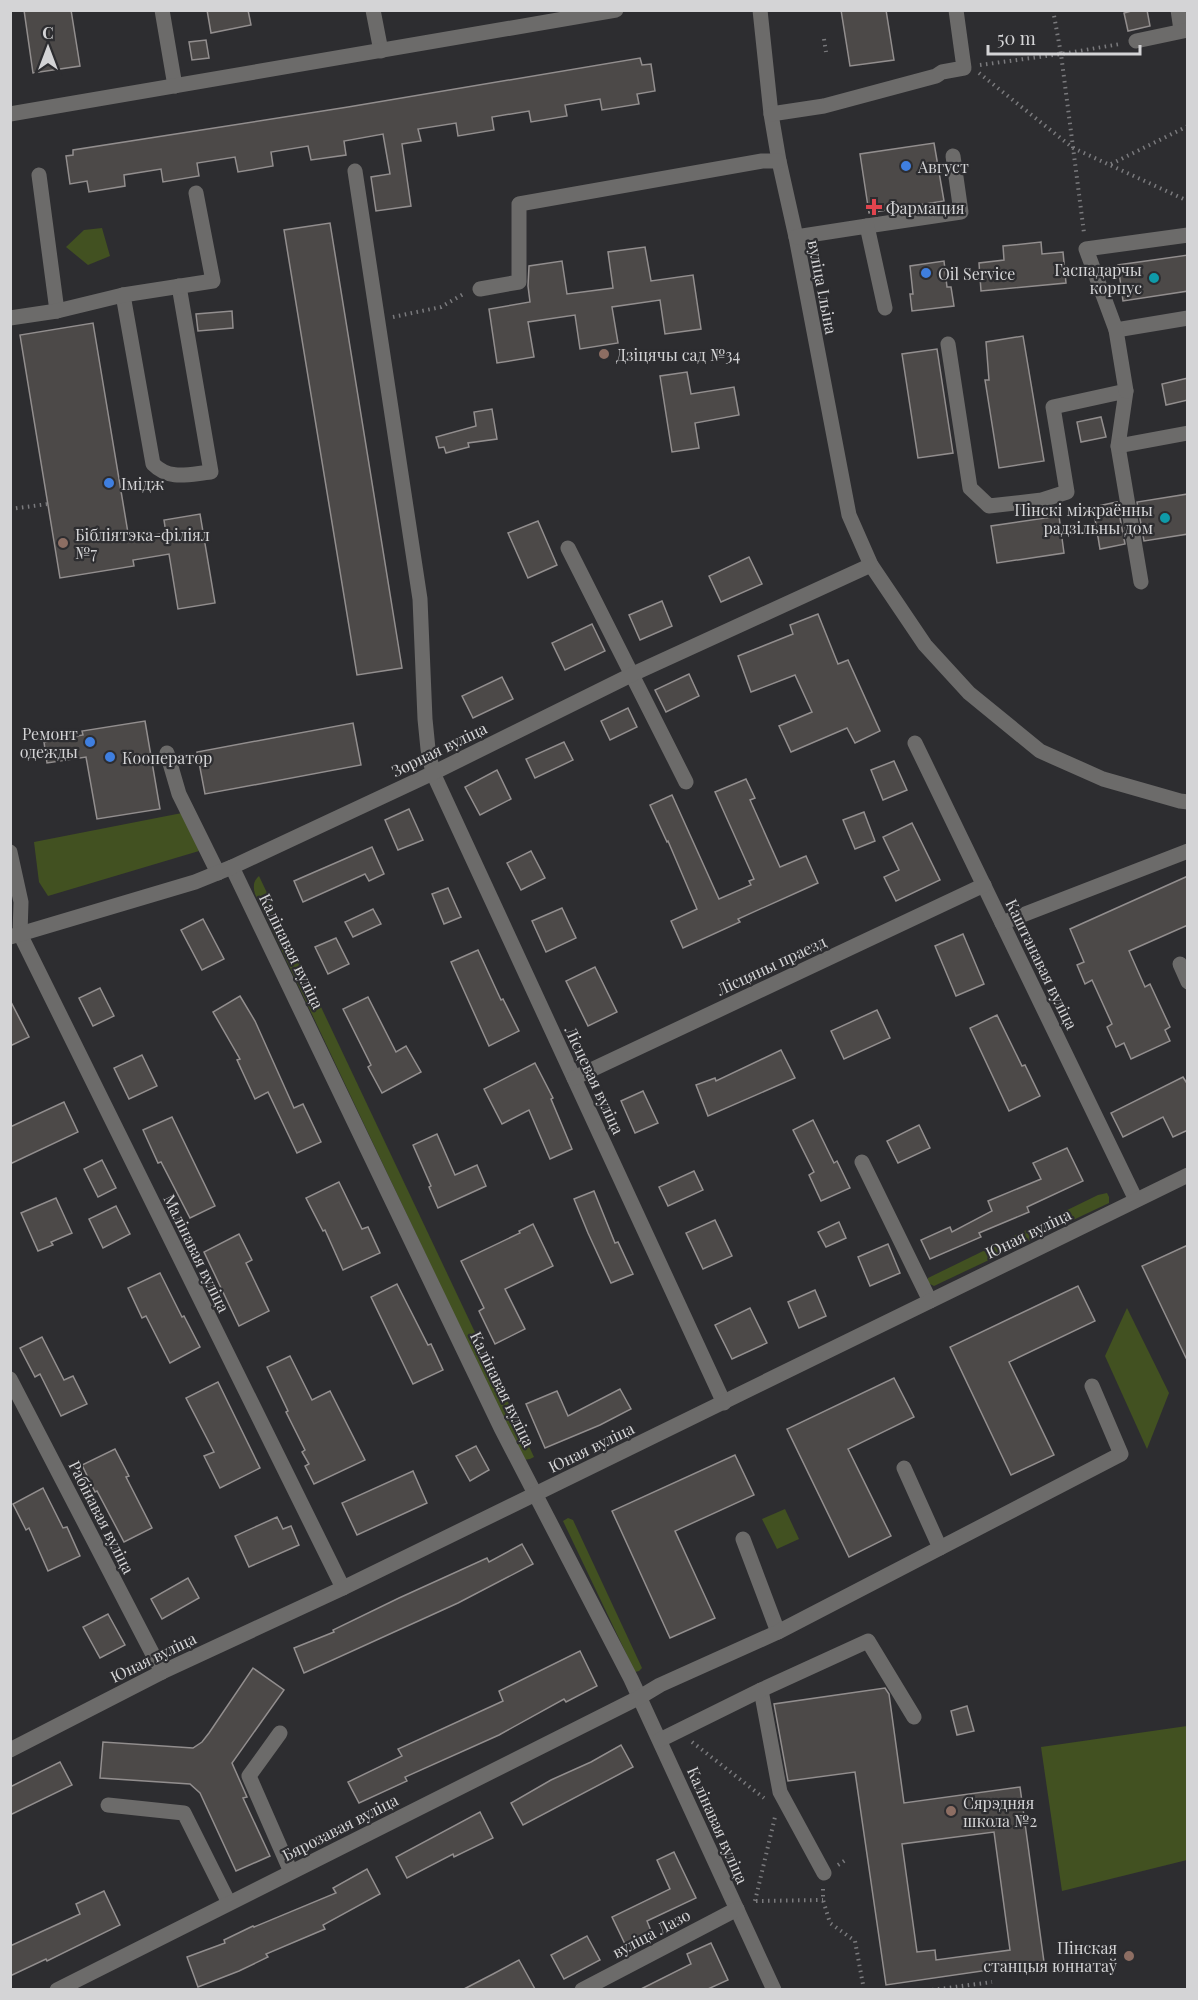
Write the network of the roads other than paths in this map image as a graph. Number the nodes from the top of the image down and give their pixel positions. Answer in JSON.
{"nodes":[{"id":1,"x":162,"y":10,"type":"edge"},
{"id":2,"x":373,"y":10,"type":"edge"},
{"id":3,"x":616,"y":10,"type":"edge"},
{"id":4,"x":760,"y":10,"type":"edge"},
{"id":5,"x":956,"y":10,"type":"edge"},
{"id":6,"x":1178,"y":10,"type":"edge"},
{"id":7,"x":567,"y":15,"type":"edge"},
{"id":8,"x":1184,"y":30,"type":"edge"},
{"id":9,"x":1136,"y":41,"type":"road end"},
{"id":10,"x":381,"y":51,"type":"junction"},
{"id":11,"x":175,"y":86,"type":"junction"},
{"id":12,"x":10,"y":114,"type":"edge"},
{"id":13,"x":771,"y":114,"type":"junction"},
{"id":14,"x":953,"y":156,"type":"dead end"},
{"id":15,"x":779,"y":161,"type":"junction"},
{"id":16,"x":355,"y":171,"type":"dead end"},
{"id":17,"x":39,"y":175,"type":"dead end"},
{"id":18,"x":196,"y":193,"type":"dead end"},
{"id":19,"x":867,"y":226,"type":"junction"},
{"id":20,"x":1188,"y":235,"type":"edge"},
{"id":21,"x":796,"y":237,"type":"junction"},
{"id":22,"x":179,"y":286,"type":"junction"},
{"id":23,"x":473,"y":291,"type":"road end"},
{"id":24,"x":123,"y":295,"type":"junction"},
{"id":25,"x":885,"y":308,"type":"dead end"},
{"id":26,"x":57,"y":310,"type":"junction"},
{"id":27,"x":10,"y":318,"type":"edge"},
{"id":28,"x":1188,"y":318,"type":"edge"},
{"id":29,"x":1116,"y":330,"type":"junction"},
{"id":30,"x":948,"y":344,"type":"dead end"},
{"id":31,"x":1126,"y":391,"type":"junction"},
{"id":32,"x":1188,"y":434,"type":"edge"},
{"id":33,"x":1118,"y":446,"type":"junction"},
{"id":34,"x":568,"y":548,"type":"dead end"},
{"id":35,"x":871,"y":565,"type":"junction"},
{"id":36,"x":1141,"y":582,"type":"dead end"},
{"id":37,"x":633,"y":674,"type":"junction"},
{"id":38,"x":915,"y":743,"type":"dead end"},
{"id":39,"x":167,"y":753,"type":"dead end"},
{"id":40,"x":433,"y":773,"type":"junction"},
{"id":41,"x":686,"y":782,"type":"dead end"},
{"id":42,"x":1188,"y":802,"type":"edge"},
{"id":43,"x":1188,"y":851,"type":"edge"},
{"id":44,"x":10,"y":852,"type":"edge"},
{"id":45,"x":225,"y":870,"type":"junction"},
{"id":46,"x":984,"y":885,"type":"junction"},
{"id":47,"x":1002,"y":923,"type":"junction"},
{"id":48,"x":15,"y":936,"type":"edge"},
{"id":49,"x":1180,"y":964,"type":"dead end"},
{"id":50,"x":1188,"y":982,"type":"edge"},
{"id":51,"x":574,"y":1078,"type":"junction"},
{"id":52,"x":862,"y":1162,"type":"dead end"},
{"id":53,"x":1188,"y":1175,"type":"edge"},
{"id":54,"x":1136,"y":1200,"type":"junction"},
{"id":55,"x":930,"y":1301,"type":"junction"},
{"id":56,"x":10,"y":1379,"type":"edge"},
{"id":57,"x":1092,"y":1386,"type":"dead end"},
{"id":58,"x":724,"y":1403,"type":"junction"},
{"id":59,"x":904,"y":1468,"type":"dead end"},
{"id":60,"x":534,"y":1494,"type":"junction"},
{"id":61,"x":743,"y":1539,"type":"dead end"},
{"id":62,"x":940,"y":1548,"type":"junction"},
{"id":63,"x":343,"y":1588,"type":"junction"},
{"id":64,"x":778,"y":1632,"type":"junction"},
{"id":65,"x":162,"y":1671,"type":"junction"},
{"id":66,"x":761,"y":1690,"type":"junction"},
{"id":67,"x":640,"y":1697,"type":"junction"},
{"id":68,"x":914,"y":1717,"type":"dead end"},
{"id":69,"x":280,"y":1733,"type":"dead end"},
{"id":70,"x":660,"y":1740,"type":"junction"},
{"id":71,"x":10,"y":1750,"type":"edge"},
{"id":72,"x":108,"y":1805,"type":"dead end"},
{"id":73,"x":291,"y":1872,"type":"junction"},
{"id":74,"x":824,"y":1873,"type":"road end"},
{"id":75,"x":229,"y":1903,"type":"junction"},
{"id":76,"x":743,"y":1906,"type":"junction"},
{"id":77,"x":57,"y":1989,"type":"edge"},
{"id":78,"x":582,"y":1989,"type":"edge"},
{"id":79,"x":774,"y":1989,"type":"edge"}],
"edges":[{"from":1,"to":11,"type":"street"},
{"from":2,"to":10,"type":"street"},
{"from":3,"to":7,"type":"street"},
{"from":4,"to":13,"type":"street","name":"вуліца Ільіна"},
{"from":5,"to":13,"type":"street"},
{"from":6,"to":8,"type":"street"},
{"from":7,"to":10,"type":"street"},
{"from":8,"to":9,"type":"street"},
{"from":10,"to":11,"type":"street"},
{"from":11,"to":12,"type":"street"},
{"from":13,"to":15,"type":"street","name":"вуліца Ільіна"},
{"from":14,"to":19,"type":"street"},
{"from":15,"to":21,"type":"street","name":"вуліца Ільіна"},
{"from":15,"to":23,"type":"street"},
{"from":16,"to":40,"type":"street","name":"Лісцевая вуліца"},
{"from":17,"to":26,"type":"street"},
{"from":18,"to":22,"type":"street"},
{"from":19,"to":21,"type":"street"},
{"from":19,"to":25,"type":"street"},
{"from":20,"to":29,"type":"street"},
{"from":21,"to":35,"type":"street","name":"вуліца Ільіна"},
{"from":22,"to":24,"type":"street"},
{"from":22,"to":24,"type":"street"},
{"from":24,"to":26,"type":"street"},
{"from":26,"to":27,"type":"street"},
{"from":28,"to":29,"type":"street"},
{"from":29,"to":31,"type":"street"},
{"from":30,"to":31,"type":"street"},
{"from":31,"to":33,"type":"street"},
{"from":32,"to":33,"type":"street"},
{"from":33,"to":36,"type":"street"},
{"from":34,"to":37,"type":"street"},
{"from":35,"to":37,"type":"street","name":"Зорная вуліца"},
{"from":35,"to":42,"type":"street"},
{"from":37,"to":40,"type":"street","name":"Зорная вуліца"},
{"from":37,"to":41,"type":"street"},
{"from":38,"to":46,"type":"street","name":"Каштанавая вуліца"},
{"from":39,"to":45,"type":"street","name":"Калінавая вуліца"},
{"from":40,"to":45,"type":"street","name":"Зорная вуліца"},
{"from":40,"to":51,"type":"street","name":"Лісцевая вуліца"},
{"from":43,"to":47,"type":"street"},
{"from":44,"to":48,"type":"street"},
{"from":45,"to":48,"type":"street","name":"Зорная вуліца"},
{"from":45,"to":60,"type":"street","name":"Калінавая вуліца"},
{"from":46,"to":47,"type":"street","name":"Каштанавая вуліца"},
{"from":46,"to":51,"type":"street","name":"Лісцяны праезд"},
{"from":47,"to":54,"type":"street","name":"Каштанавая вуліца"},
{"from":48,"to":63,"type":"street","name":"Малінавая вуліца"},
{"from":49,"to":50,"type":"street"},
{"from":51,"to":58,"type":"street","name":"Лісцевая вуліца"},
{"from":52,"to":55,"type":"street"},
{"from":53,"to":54,"type":"street","name":"Юная вуліца"},
{"from":54,"to":55,"type":"street","name":"Юная вуліца"},
{"from":55,"to":58,"type":"street","name":"Юная вуліца"},
{"from":56,"to":65,"type":"street","name":"Рабінавая вуліца"},
{"from":57,"to":62,"type":"street","name":"Бярозавая вуліца"},
{"from":58,"to":60,"type":"street","name":"Юная вуліца"},
{"from":59,"to":62,"type":"street"},
{"from":60,"to":63,"type":"street","name":"Юная вуліца"},
{"from":60,"to":67,"type":"street","name":"Калінавая вуліца"},
{"from":61,"to":64,"type":"street"},
{"from":62,"to":64,"type":"street","name":"Бярозавая вуліца"},
{"from":63,"to":65,"type":"street","name":"Юная вуліца"},
{"from":64,"to":67,"type":"street","name":"Бярозавая вуліца"},
{"from":65,"to":71,"type":"street","name":"Юная вуліца"},
{"from":66,"to":68,"type":"street"},
{"from":66,"to":70,"type":"street"},
{"from":66,"to":74,"type":"street"},
{"from":67,"to":70,"type":"street","name":"Калінавая вуліца"},
{"from":67,"to":73,"type":"street","name":"Бярозавая вуліца"},
{"from":69,"to":73,"type":"street"},
{"from":70,"to":76,"type":"street","name":"Калінавая вуліца"},
{"from":72,"to":75,"type":"street"},
{"from":73,"to":75,"type":"street","name":"Бярозавая вуліца"},
{"from":75,"to":77,"type":"street","name":"Бярозавая вуліца"},
{"from":76,"to":78,"type":"street","name":"вуліца Лазо"},
{"from":76,"to":79,"type":"street","name":"Калінавая вуліца"}]}
